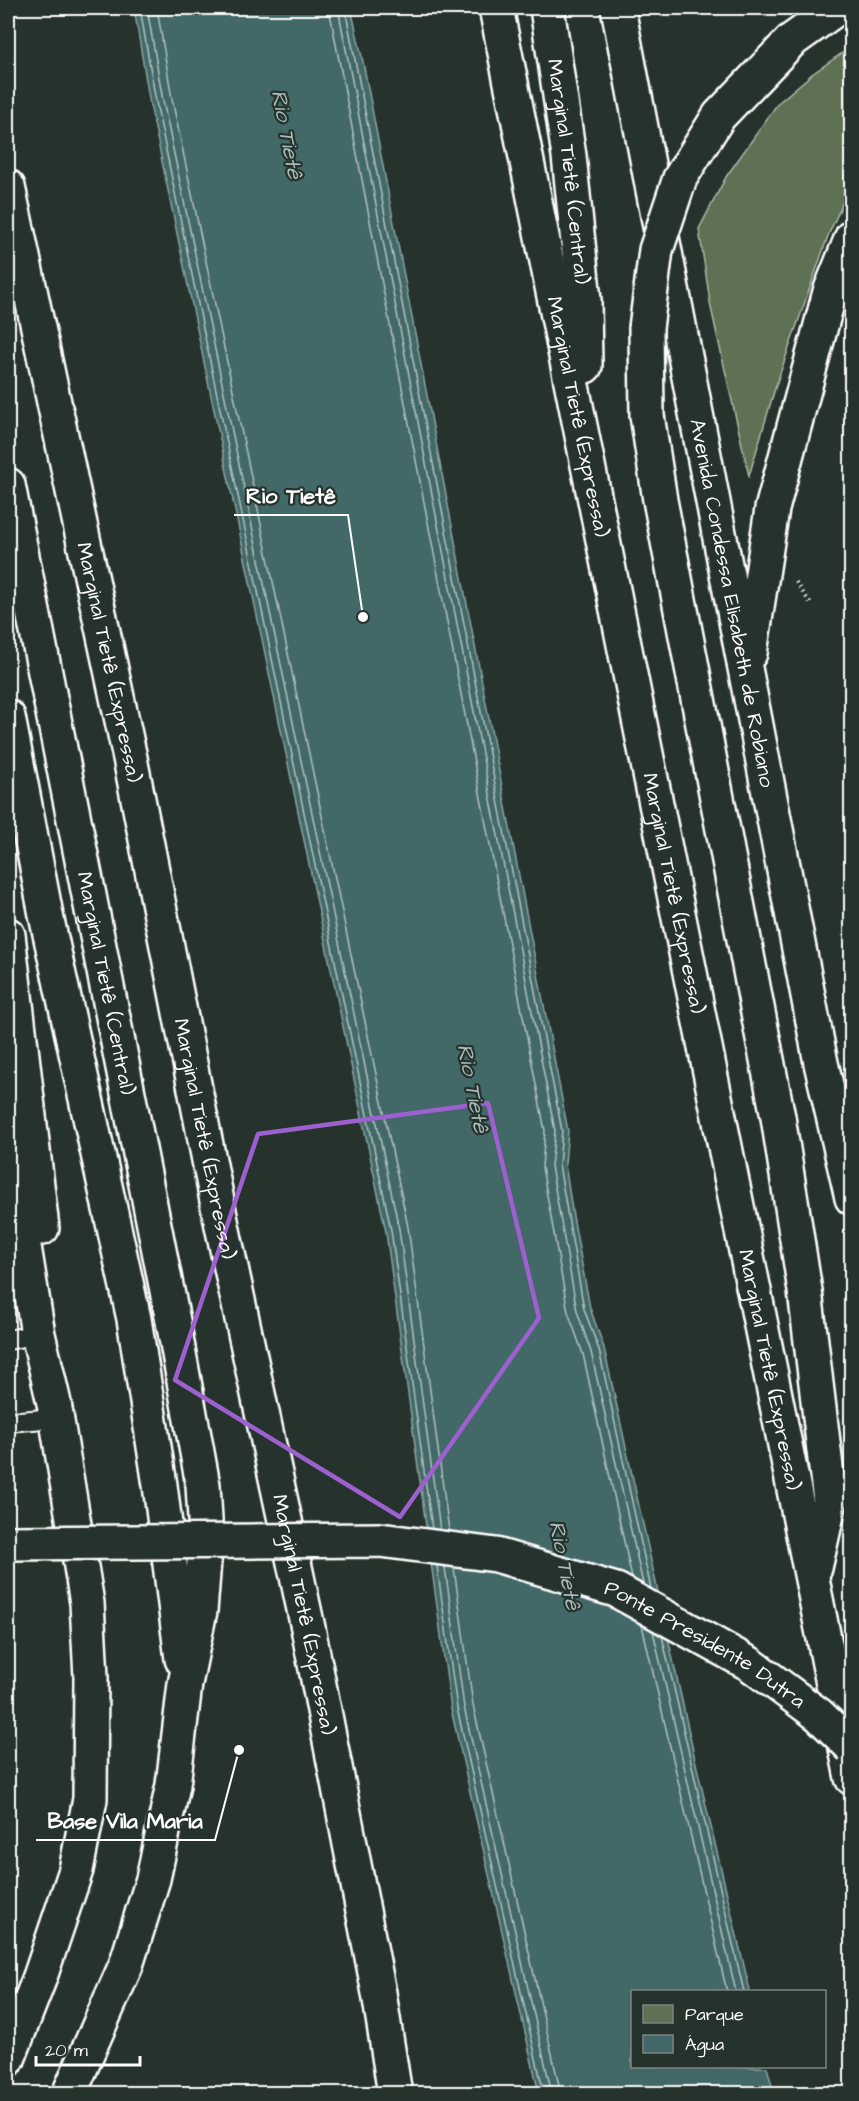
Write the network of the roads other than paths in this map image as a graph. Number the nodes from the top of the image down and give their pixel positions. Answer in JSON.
{"nodes":[{"id":1,"x":496,"y":8,"type":"edge"},
{"id":2,"x":547,"y":8,"type":"edge"},
{"id":3,"x":618,"y":8,"type":"edge"},
{"id":4,"x":837,"y":8,"type":"edge"},
{"id":5,"x":8,"y":187,"type":"edge"},
{"id":6,"x":852,"y":237,"type":"edge"},
{"id":7,"x":586,"y":446,"type":"junction"},
{"id":8,"x":8,"y":484,"type":"edge"},
{"id":9,"x":746,"y":678,"type":"junction"},
{"id":10,"x":8,"y":717,"type":"edge"},
{"id":11,"x":8,"y":935,"type":"edge"},
{"id":12,"x":8,"y":1146,"type":"edge"},
{"id":13,"x":852,"y":1198,"type":"edge"},
{"id":14,"x":23,"y":1337,"type":"edge"},
{"id":15,"x":56,"y":1418,"type":"junction"},
{"id":16,"x":8,"y":1422,"type":"edge"},
{"id":17,"x":8,"y":1543,"type":"edge"},
{"id":18,"x":813,"y":1578,"type":"junction"},
{"id":19,"x":185,"y":1684,"type":"junction"},
{"id":20,"x":852,"y":1747,"type":"edge"},
{"id":21,"x":852,"y":1778,"type":"edge"},
{"id":22,"x":8,"y":2059,"type":"edge"},
{"id":23,"x":69,"y":2094,"type":"edge"},
{"id":24,"x":395,"y":2094,"type":"edge"}],
"edges":[{"from":1,"to":7,"type":"highway","name":"Marginal Tietê (Expressa)"},
{"from":2,"to":7,"type":"highway","name":"Marginal Tietê (Central)"},
{"from":3,"to":9,"type":"highway","name":"Avenida Condessa Elisabeth de Robiano"},
{"from":4,"to":18,"type":"highway","bridge":true},
{"from":5,"to":24,"type":"highway","name":"Marginal Tietê (Expressa)"},
{"from":6,"to":9,"type":"highway"},
{"from":7,"to":18,"type":"highway","name":"Marginal Tietê (Expressa)"},
{"from":8,"to":19,"type":"highway","name":"Marginal Tietê (Central)"},
{"from":9,"to":13,"type":"highway","name":"Avenida Condessa Elisabeth de Robiano"},
{"from":10,"to":19,"type":"highway","name":"Marginal Tietê (Central)"},
{"from":11,"to":14,"type":"highway"},
{"from":12,"to":14,"type":"highway"},
{"from":14,"to":15,"type":"highway"},
{"from":15,"to":16,"type":"lane"},
{"from":15,"to":22,"type":"highway"},
{"from":17,"to":20,"type":"highway","name":"Ponte Presidente Dutra","bridge":true},
{"from":18,"to":21,"type":"highway","name":"Marginal Tietê (Expressa)"},
{"from":19,"to":23,"type":"highway"}]}
